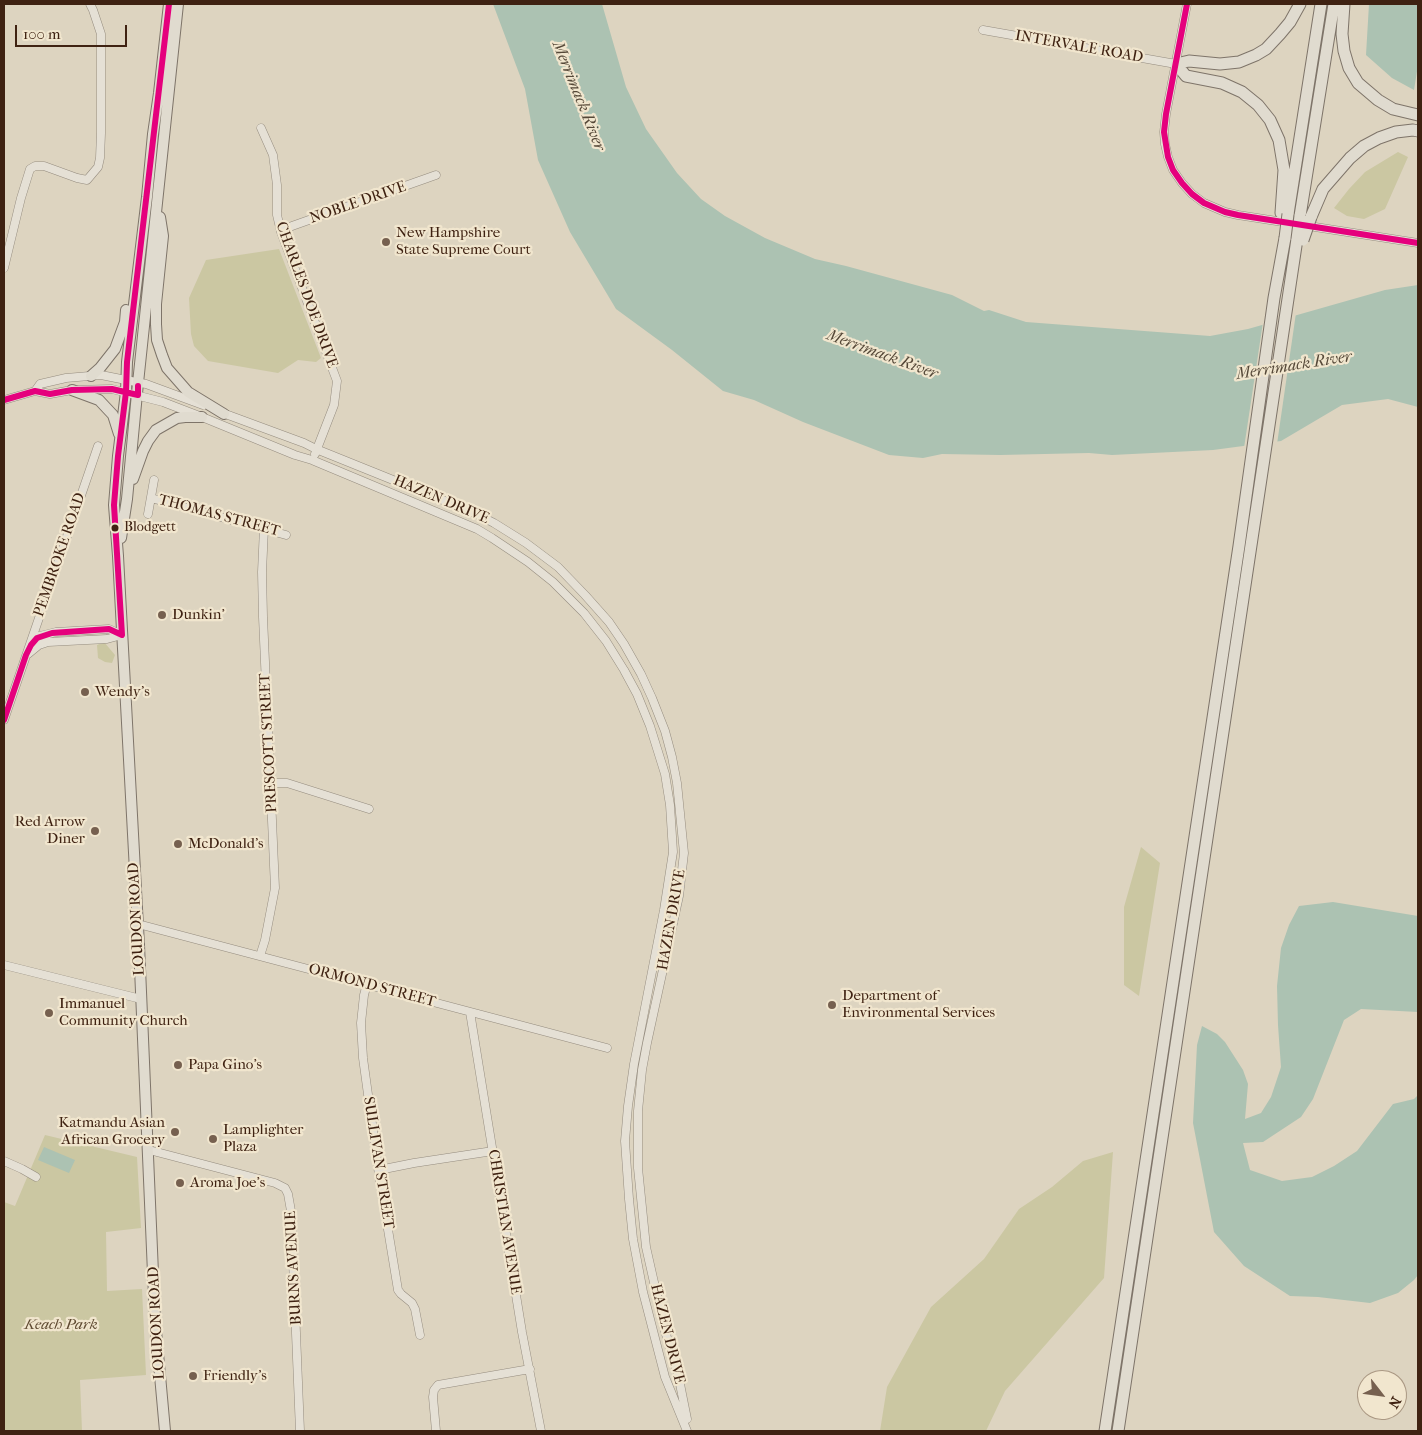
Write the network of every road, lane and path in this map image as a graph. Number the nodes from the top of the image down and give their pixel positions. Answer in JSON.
{"nodes":[{"id":1,"x":90,"y":4,"type":"edge"},
{"id":2,"x":169,"y":4,"type":"edge"},
{"id":3,"x":178,"y":4,"type":"edge"},
{"id":4,"x":1187,"y":4,"type":"edge"},
{"id":5,"x":1300,"y":4,"type":"edge"},
{"id":6,"x":1321,"y":4,"type":"edge"},
{"id":7,"x":1334,"y":4,"type":"edge"},
{"id":8,"x":1344,"y":4,"type":"edge"},
{"id":9,"x":983,"y":30,"type":"dead end"},
{"id":10,"x":1176,"y":64,"type":"junction"},
{"id":11,"x":1418,"y":116,"type":"edge"},
{"id":12,"x":261,"y":128,"type":"dead end"},
{"id":13,"x":1418,"y":131,"type":"edge"},
{"id":14,"x":436,"y":175,"type":"dead end"},
{"id":15,"x":157,"y":201,"type":"junction"},
{"id":16,"x":1295,"y":215,"type":"junction"},
{"id":17,"x":143,"y":229,"type":"junction"},
{"id":18,"x":280,"y":232,"type":"junction"},
{"id":19,"x":1291,"y":238,"type":"junction"},
{"id":20,"x":1418,"y":243,"type":"edge"},
{"id":21,"x":4,"y":268,"type":"edge"},
{"id":22,"x":91,"y":376,"type":"junction"},
{"id":23,"x":126,"y":380,"type":"junction"},
{"id":24,"x":138,"y":382,"type":"junction"},
{"id":25,"x":72,"y":390,"type":"junction"},
{"id":26,"x":35,"y":391,"type":"junction"},
{"id":27,"x":126,"y":392,"type":"junction"},
{"id":28,"x":138,"y":396,"type":"junction"},
{"id":29,"x":4,"y":400,"type":"edge"},
{"id":30,"x":224,"y":414,"type":"junction"},
{"id":31,"x":202,"y":416,"type":"junction"},
{"id":32,"x":120,"y":436,"type":"junction"},
{"id":33,"x":98,"y":446,"type":"dead end"},
{"id":34,"x":316,"y":449,"type":"junction"},
{"id":35,"x":312,"y":460,"type":"junction"},
{"id":36,"x":154,"y":480,"type":"dead end"},
{"id":37,"x":151,"y":498,"type":"junction"},
{"id":38,"x":127,"y":500,"type":"junction"},
{"id":39,"x":148,"y":514,"type":"dead end"},
{"id":40,"x":264,"y":528,"type":"junction"},
{"id":41,"x":286,"y":535,"type":"dead end"},
{"id":42,"x":118,"y":556,"type":"junction"},
{"id":43,"x":122,"y":634,"type":"junction"},
{"id":44,"x":26,"y":655,"type":"junction"},
{"id":45,"x":4,"y":720,"type":"edge"},
{"id":46,"x":271,"y":783,"type":"junction"},
{"id":47,"x":369,"y":809,"type":"dead end"},
{"id":48,"x":138,"y":924,"type":"junction"},
{"id":49,"x":260,"y":956,"type":"junction"},
{"id":50,"x":4,"y":965,"type":"edge"},
{"id":51,"x":367,"y":984,"type":"junction"},
{"id":52,"x":142,"y":1000,"type":"junction"},
{"id":53,"x":470,"y":1012,"type":"junction"},
{"id":54,"x":607,"y":1048,"type":"dead end"},
{"id":55,"x":149,"y":1150,"type":"junction"},
{"id":56,"x":493,"y":1151,"type":"junction"},
{"id":57,"x":4,"y":1161,"type":"edge"},
{"id":58,"x":379,"y":1170,"type":"junction"},
{"id":59,"x":36,"y":1177,"type":"dead end"},
{"id":60,"x":420,"y":1335,"type":"dead end"},
{"id":61,"x":530,"y":1369,"type":"junction"},
{"id":62,"x":165,"y":1431,"type":"edge"},
{"id":63,"x":300,"y":1431,"type":"edge"},
{"id":64,"x":436,"y":1431,"type":"edge"},
{"id":65,"x":541,"y":1431,"type":"edge"},
{"id":66,"x":688,"y":1431,"type":"edge"},
{"id":67,"x":1105,"y":1431,"type":"edge"},
{"id":68,"x":1118,"y":1431,"type":"edge"}],
"edges":[{"from":1,"to":21,"type":"street"},
{"from":2,"to":17,"type":"main road","name":"LOUDON ROAD"},
{"from":3,"to":15,"type":"main road","name":"LOUDON ROAD"},
{"from":4,"to":10,"type":"street"},
{"from":5,"to":10,"type":"highway"},
{"from":6,"to":16,"type":"highway"},
{"from":7,"to":16,"type":"highway"},
{"from":8,"to":11,"type":"highway"},
{"from":9,"to":10,"type":"street","name":"INTERVALE ROAD"},
{"from":10,"to":16,"type":"highway"},
{"from":10,"to":20,"type":"street"},
{"from":12,"to":18,"type":"street","name":"CHARLES DOE DRIVE"},
{"from":13,"to":16,"type":"highway"},
{"from":14,"to":18,"type":"street","name":"NOBLE DRIVE"},
{"from":15,"to":24,"type":"main road","name":"LOUDON ROAD"},
{"from":15,"to":30,"type":"main road"},
{"from":16,"to":19,"type":"highway","bridge":true},
{"from":16,"to":19,"type":"highway"},
{"from":17,"to":22,"type":"main road"},
{"from":17,"to":23,"type":"main road","name":"LOUDON ROAD"},
{"from":18,"to":34,"type":"street","name":"CHARLES DOE DRIVE"},
{"from":19,"to":67,"type":"highway"},
{"from":19,"to":68,"type":"highway"},
{"from":22,"to":23,"type":"street","name":"HAZEN DRIVE"},
{"from":22,"to":26,"type":"street","name":"HAZEN DRIVE"},
{"from":23,"to":24,"type":"street","name":"HAZEN DRIVE"},
{"from":23,"to":27,"type":"main road","name":"LOUDON ROAD"},
{"from":24,"to":28,"type":"main road","name":"LOUDON ROAD"},
{"from":24,"to":30,"type":"street","name":"HAZEN DRIVE"},
{"from":25,"to":26,"type":"street","name":"HAZEN DRIVE"},
{"from":25,"to":27,"type":"street","name":"HAZEN DRIVE"},
{"from":25,"to":32,"type":"main road"},
{"from":26,"to":29,"type":"street"},
{"from":27,"to":28,"type":"street","name":"HAZEN DRIVE"},
{"from":27,"to":32,"type":"main road","name":"LOUDON ROAD"},
{"from":28,"to":31,"type":"street","name":"HAZEN DRIVE"},
{"from":28,"to":38,"type":"main road","name":"LOUDON ROAD"},
{"from":30,"to":34,"type":"street","name":"HAZEN DRIVE"},
{"from":31,"to":35,"type":"street","name":"HAZEN DRIVE"},
{"from":31,"to":38,"type":"main road"},
{"from":32,"to":42,"type":"main road","name":"LOUDON ROAD"},
{"from":33,"to":44,"type":"street","name":"PEMBROKE ROAD"},
{"from":34,"to":35,"type":"street","name":"CHARLES DOE DRIVE"},
{"from":34,"to":66,"type":"street","name":"HAZEN DRIVE"},
{"from":35,"to":66,"type":"street","name":"HAZEN DRIVE"},
{"from":36,"to":37,"type":"street"},
{"from":37,"to":39,"type":"street"},
{"from":37,"to":40,"type":"street","name":"THOMAS STREET"},
{"from":38,"to":42,"type":"main road","name":"LOUDON ROAD"},
{"from":40,"to":41,"type":"street","name":"THOMAS STREET"},
{"from":40,"to":46,"type":"street","name":"PRESCOTT STREET"},
{"from":42,"to":43,"type":"main road","name":"LOUDON ROAD"},
{"from":43,"to":44,"type":"street"},
{"from":43,"to":48,"type":"main road","name":"LOUDON ROAD"},
{"from":44,"to":45,"type":"street","name":"PEMBROKE ROAD"},
{"from":46,"to":47,"type":"street"},
{"from":46,"to":49,"type":"street","name":"PRESCOTT STREET"},
{"from":48,"to":49,"type":"street","name":"ORMOND STREET"},
{"from":48,"to":52,"type":"main road","name":"LOUDON ROAD"},
{"from":49,"to":51,"type":"street","name":"ORMOND STREET"},
{"from":50,"to":52,"type":"street"},
{"from":51,"to":53,"type":"street","name":"ORMOND STREET"},
{"from":51,"to":58,"type":"street","name":"SULLIVAN STREET"},
{"from":52,"to":55,"type":"main road","name":"LOUDON ROAD"},
{"from":53,"to":54,"type":"street","name":"ORMOND STREET"},
{"from":53,"to":56,"type":"street","name":"CHRISTIAN AVENUE"},
{"from":55,"to":62,"type":"main road","name":"LOUDON ROAD"},
{"from":55,"to":63,"type":"street","name":"BURNS AVENUE"},
{"from":56,"to":58,"type":"street"},
{"from":56,"to":61,"type":"street","name":"CHRISTIAN AVENUE"},
{"from":57,"to":59,"type":"street"},
{"from":58,"to":60,"type":"street","name":"SULLIVAN STREET"},
{"from":61,"to":64,"type":"street"},
{"from":61,"to":65,"type":"street","name":"CHRISTIAN AVENUE"}]}
